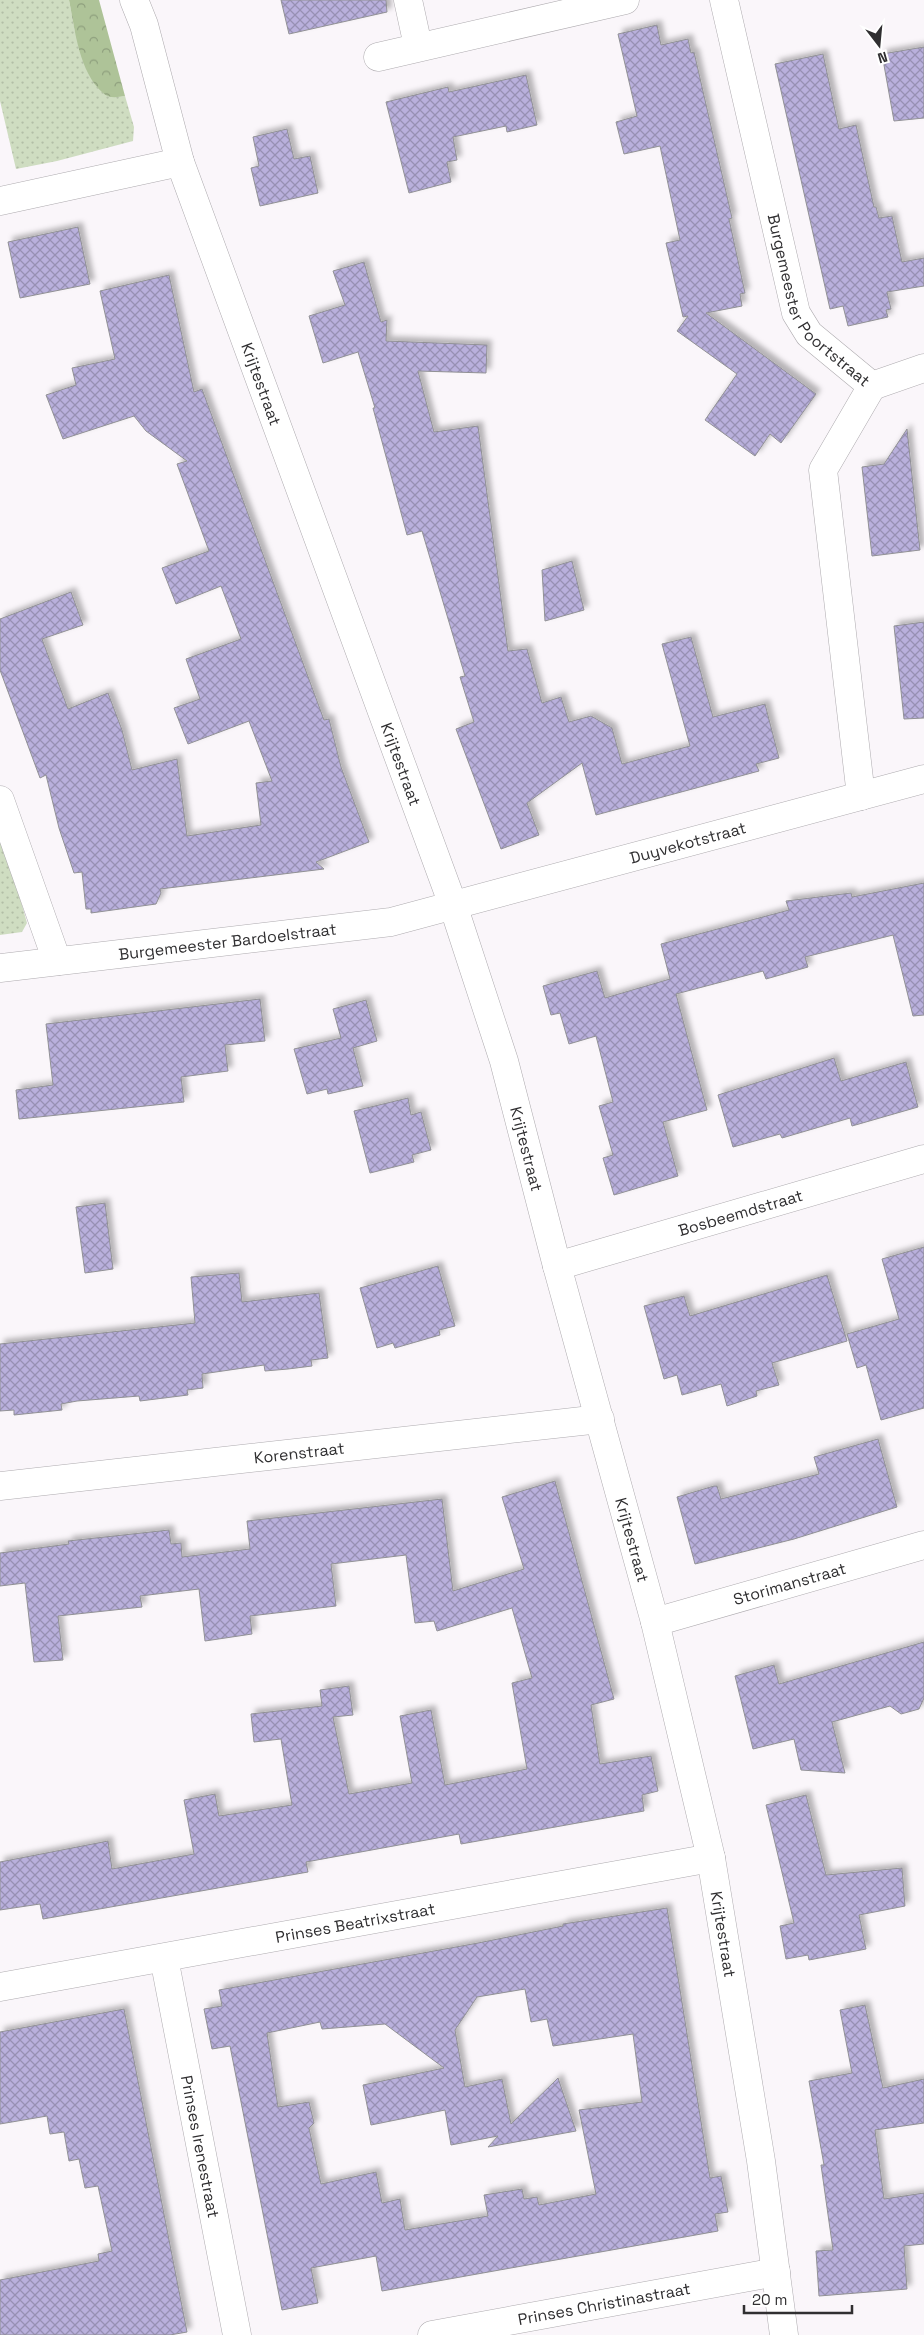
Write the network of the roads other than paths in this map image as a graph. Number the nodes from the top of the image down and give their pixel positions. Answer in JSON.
{"nodes":[{"id":1,"x":134,"y":0,"type":"edge"},
{"id":2,"x":408,"y":0,"type":"edge"},
{"id":3,"x":625,"y":0,"type":"edge"},
{"id":4,"x":724,"y":0,"type":"edge"},
{"id":5,"x":418,"y":46,"type":"junction"},
{"id":6,"x":378,"y":57,"type":"dead end"},
{"id":7,"x":180,"y":162,"type":"junction"},
{"id":8,"x":0,"y":201,"type":"edge"},
{"id":9,"x":924,"y":368,"type":"edge"},
{"id":10,"x":872,"y":386,"type":"junction"},
{"id":11,"x":924,"y":779,"type":"edge"},
{"id":12,"x":861,"y":796,"type":"junction"},
{"id":13,"x":0,"y":800,"type":"edge"},
{"id":14,"x":453,"y":905,"type":"junction"},
{"id":15,"x":57,"y":961,"type":"junction"},
{"id":16,"x":0,"y":968,"type":"edge"},
{"id":17,"x":924,"y":1159,"type":"edge"},
{"id":18,"x":557,"y":1266,"type":"junction"},
{"id":19,"x":600,"y":1419,"type":"junction"},
{"id":20,"x":0,"y":1486,"type":"edge"},
{"id":21,"x":924,"y":1545,"type":"edge"},
{"id":22,"x":654,"y":1622,"type":"junction"},
{"id":23,"x":710,"y":1858,"type":"junction"},
{"id":24,"x":164,"y":1958,"type":"junction"},
{"id":25,"x":0,"y":1987,"type":"edge"},
{"id":26,"x":776,"y":2272,"type":"junction"},
{"id":27,"x":238,"y":2335,"type":"edge"},
{"id":28,"x":432,"y":2335,"type":"edge"},
{"id":29,"x":784,"y":2335,"type":"edge"}],
"edges":[{"from":1,"to":7,"type":"street","name":"Krijtestraat"},
{"from":2,"to":5,"type":"street"},
{"from":3,"to":5,"type":"street"},
{"from":4,"to":10,"type":"street","name":"Burgemeester Poortstraat"},
{"from":5,"to":6,"type":"street"},
{"from":7,"to":8,"type":"street"},
{"from":7,"to":14,"type":"street","name":"Krijtestraat"},
{"from":9,"to":10,"type":"street"},
{"from":10,"to":12,"type":"street","name":"Burgemeester Poortstraat"},
{"from":11,"to":12,"type":"street","name":"Duyvekotstraat"},
{"from":12,"to":14,"type":"street","name":"Duyvekotstraat"},
{"from":13,"to":15,"type":"street"},
{"from":14,"to":15,"type":"street","name":"Burgemeester Bardoelstraat"},
{"from":14,"to":18,"type":"street","name":"Krijtestraat"},
{"from":15,"to":16,"type":"street","name":"Burgemeester Bardoelstraat"},
{"from":17,"to":18,"type":"street","name":"Bosbeemdstraat"},
{"from":18,"to":19,"type":"street","name":"Krijtestraat"},
{"from":19,"to":20,"type":"street","name":"Korenstraat"},
{"from":19,"to":22,"type":"street","name":"Krijtestraat"},
{"from":21,"to":22,"type":"street","name":"Storimanstraat"},
{"from":22,"to":23,"type":"street","name":"Krijtestraat"},
{"from":23,"to":24,"type":"street","name":"Prinses Beatrixstraat"},
{"from":23,"to":26,"type":"street","name":"Krijtestraat"},
{"from":24,"to":25,"type":"street","name":"Prinses Beatrixstraat"},
{"from":24,"to":27,"type":"street","name":"Prinses Irenestraat"},
{"from":26,"to":28,"type":"street","name":"Prinses Christinastraat"},
{"from":26,"to":29,"type":"street","name":"Krijtestraat"}]}
